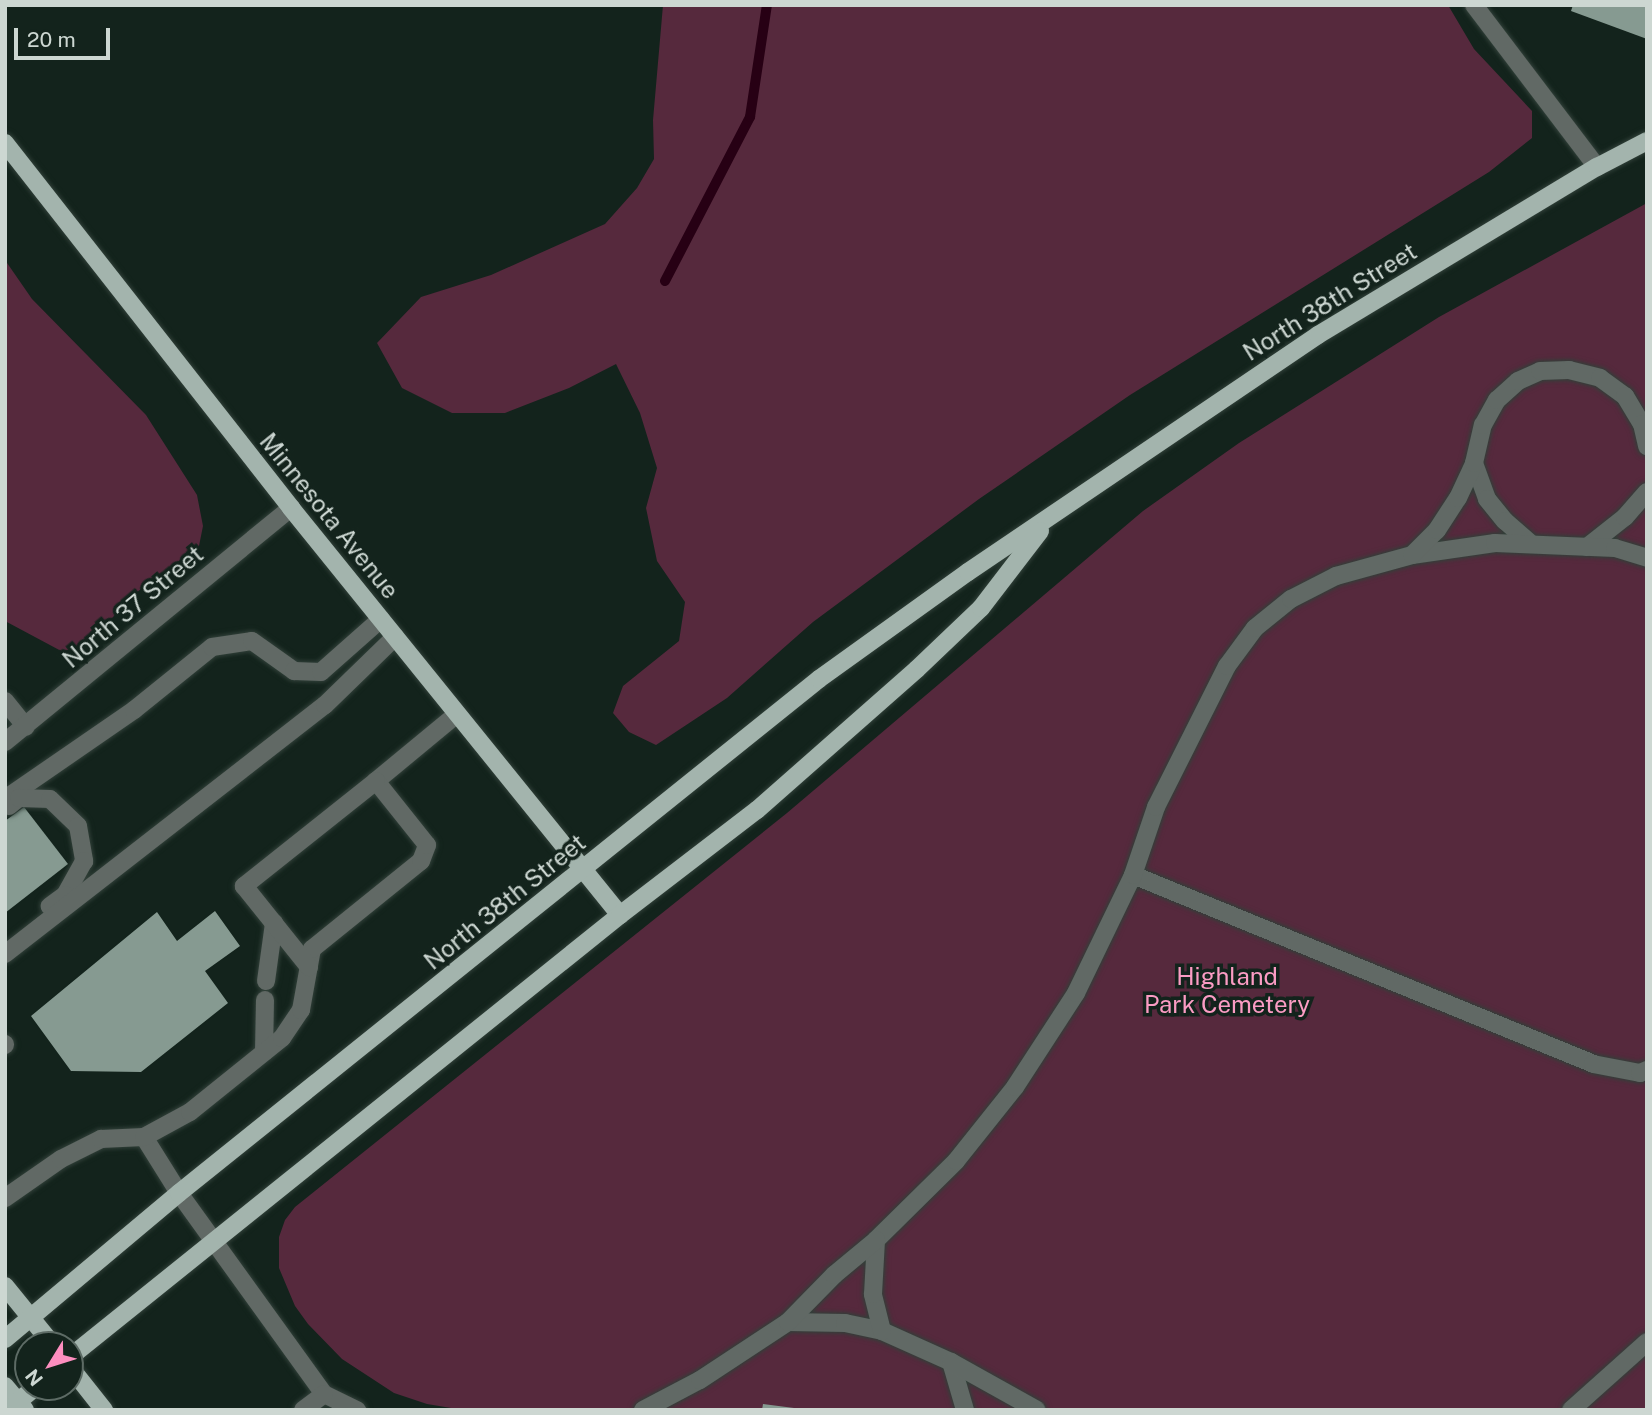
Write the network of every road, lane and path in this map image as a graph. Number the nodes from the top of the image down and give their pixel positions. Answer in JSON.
{"nodes":[{"id":1,"x":1474,"y":5,"type":"edge"},
{"id":2,"x":1647,"y":141,"type":"edge"},
{"id":3,"x":5,"y":144,"type":"edge"},
{"id":4,"x":1597,"y":167,"type":"junction"},
{"id":5,"x":1647,"y":446,"type":"edge"},
{"id":6,"x":1474,"y":463,"type":"junction"},
{"id":7,"x":1647,"y":492,"type":"edge"},
{"id":8,"x":291,"y":508,"type":"junction"},
{"id":9,"x":1048,"y":520,"type":"junction"},
{"id":10,"x":1531,"y":544,"type":"junction"},
{"id":11,"x":1587,"y":547,"type":"junction"},
{"id":12,"x":1412,"y":555,"type":"junction"},
{"id":13,"x":1647,"y":558,"type":"edge"},
{"id":14,"x":381,"y":619,"type":"junction"},
{"id":15,"x":395,"y":637,"type":"junction"},
{"id":16,"x":5,"y":701,"type":"edge"},
{"id":17,"x":457,"y":713,"type":"junction"},
{"id":18,"x":26,"y":727,"type":"junction"},
{"id":19,"x":5,"y":742,"type":"edge"},
{"id":20,"x":376,"y":781,"type":"junction"},
{"id":21,"x":5,"y":799,"type":"edge"},
{"id":22,"x":5,"y":809,"type":"edge"},
{"id":23,"x":583,"y":871,"type":"junction"},
{"id":24,"x":1133,"y":875,"type":"junction"},
{"id":25,"x":620,"y":915,"type":"junction"},
{"id":26,"x":274,"y":923,"type":"junction"},
{"id":27,"x":5,"y":939,"type":"edge"},
{"id":28,"x":5,"y":954,"type":"edge"},
{"id":29,"x":309,"y":967,"type":"junction"},
{"id":30,"x":267,"y":981,"type":"dead end"},
{"id":31,"x":265,"y":1000,"type":"dead end"},
{"id":32,"x":264,"y":1052,"type":"junction"},
{"id":33,"x":1645,"y":1073,"type":"edge"},
{"id":34,"x":144,"y":1137,"type":"junction"},
{"id":35,"x":179,"y":1194,"type":"junction"},
{"id":36,"x":5,"y":1198,"type":"edge"},
{"id":37,"x":876,"y":1240,"type":"junction"},
{"id":38,"x":215,"y":1243,"type":"junction"},
{"id":39,"x":5,"y":1286,"type":"edge"},
{"id":40,"x":31,"y":1317,"type":"junction"},
{"id":41,"x":788,"y":1322,"type":"junction"},
{"id":42,"x":42,"y":1331,"type":"edge"},
{"id":43,"x":882,"y":1331,"type":"junction"},
{"id":44,"x":5,"y":1339,"type":"edge"},
{"id":45,"x":1647,"y":1342,"type":"edge"},
{"id":46,"x":84,"y":1346,"type":"edge"},
{"id":47,"x":951,"y":1362,"type":"junction"},
{"id":48,"x":84,"y":1385,"type":"edge"},
{"id":49,"x":5,"y":1386,"type":"edge"},
{"id":50,"x":324,"y":1394,"type":"junction"},
{"id":51,"x":17,"y":1407,"type":"edge"},
{"id":52,"x":104,"y":1410,"type":"edge"},
{"id":53,"x":303,"y":1410,"type":"edge"},
{"id":54,"x":357,"y":1410,"type":"edge"},
{"id":55,"x":643,"y":1410,"type":"edge"},
{"id":56,"x":965,"y":1410,"type":"edge"},
{"id":57,"x":1037,"y":1410,"type":"edge"},
{"id":58,"x":1571,"y":1410,"type":"edge"}],
"edges":[{"from":1,"to":4,"type":"street"},
{"from":2,"to":4,"type":"main road","name":"North 38th Street"},
{"from":3,"to":8,"type":"main road","name":"Minnesota Avenue"},
{"from":4,"to":9,"type":"main road","name":"North 38th Street"},
{"from":5,"to":6,"type":"street"},
{"from":6,"to":10,"type":"street"},
{"from":6,"to":12,"type":"street"},
{"from":7,"to":11,"type":"street"},
{"from":8,"to":14,"type":"main road","name":"Minnesota Avenue"},
{"from":8,"to":18,"type":"street","name":"North 37 Street"},
{"from":9,"to":23,"type":"main road","name":"North 38th Street"},
{"from":9,"to":25,"type":"main road","name":"North 38th Street"},
{"from":10,"to":11,"type":"street"},
{"from":10,"to":12,"type":"street"},
{"from":11,"to":13,"type":"street"},
{"from":12,"to":24,"type":"street"},
{"from":14,"to":15,"type":"main road","name":"Minnesota Avenue"},
{"from":14,"to":21,"type":"street"},
{"from":15,"to":17,"type":"main road","name":"Minnesota Avenue"},
{"from":15,"to":28,"type":"street"},
{"from":16,"to":18,"type":"street"},
{"from":17,"to":20,"type":"street"},
{"from":17,"to":23,"type":"main road","name":"Minnesota Avenue"},
{"from":18,"to":19,"type":"street","name":"North 37 Street"},
{"from":20,"to":26,"type":"street"},
{"from":20,"to":29,"type":"street"},
{"from":22,"to":27,"type":"street"},
{"from":23,"to":25,"type":"main road","name":"Minnesota Avenue"},
{"from":23,"to":35,"type":"main road","name":"North 38th Street"},
{"from":24,"to":33,"type":"street"},
{"from":24,"to":37,"type":"street"},
{"from":25,"to":38,"type":"main road","name":"North 38th Street"},
{"from":26,"to":29,"type":"street"},
{"from":26,"to":30,"type":"street"},
{"from":29,"to":32,"type":"street"},
{"from":31,"to":32,"type":"street"},
{"from":32,"to":34,"type":"street"},
{"from":34,"to":35,"type":"street"},
{"from":34,"to":36,"type":"street"},
{"from":35,"to":38,"type":"street"},
{"from":35,"to":40,"type":"main road","name":"North 38th Street"},
{"from":37,"to":41,"type":"street"},
{"from":37,"to":43,"type":"street"},
{"from":38,"to":46,"type":"main road","name":"North 38th Street"},
{"from":38,"to":50,"type":"street"},
{"from":39,"to":40,"type":"main road"},
{"from":40,"to":42,"type":"main road"},
{"from":40,"to":44,"type":"main road","name":"North 38th Street"},
{"from":41,"to":43,"type":"street"},
{"from":41,"to":55,"type":"street"},
{"from":43,"to":47,"type":"street"},
{"from":45,"to":58,"type":"street"},
{"from":47,"to":56,"type":"street"},
{"from":47,"to":57,"type":"street"},
{"from":48,"to":52,"type":"main road"},
{"from":49,"to":51,"type":"main road"},
{"from":50,"to":53,"type":"street"},
{"from":50,"to":54,"type":"street"}]}
